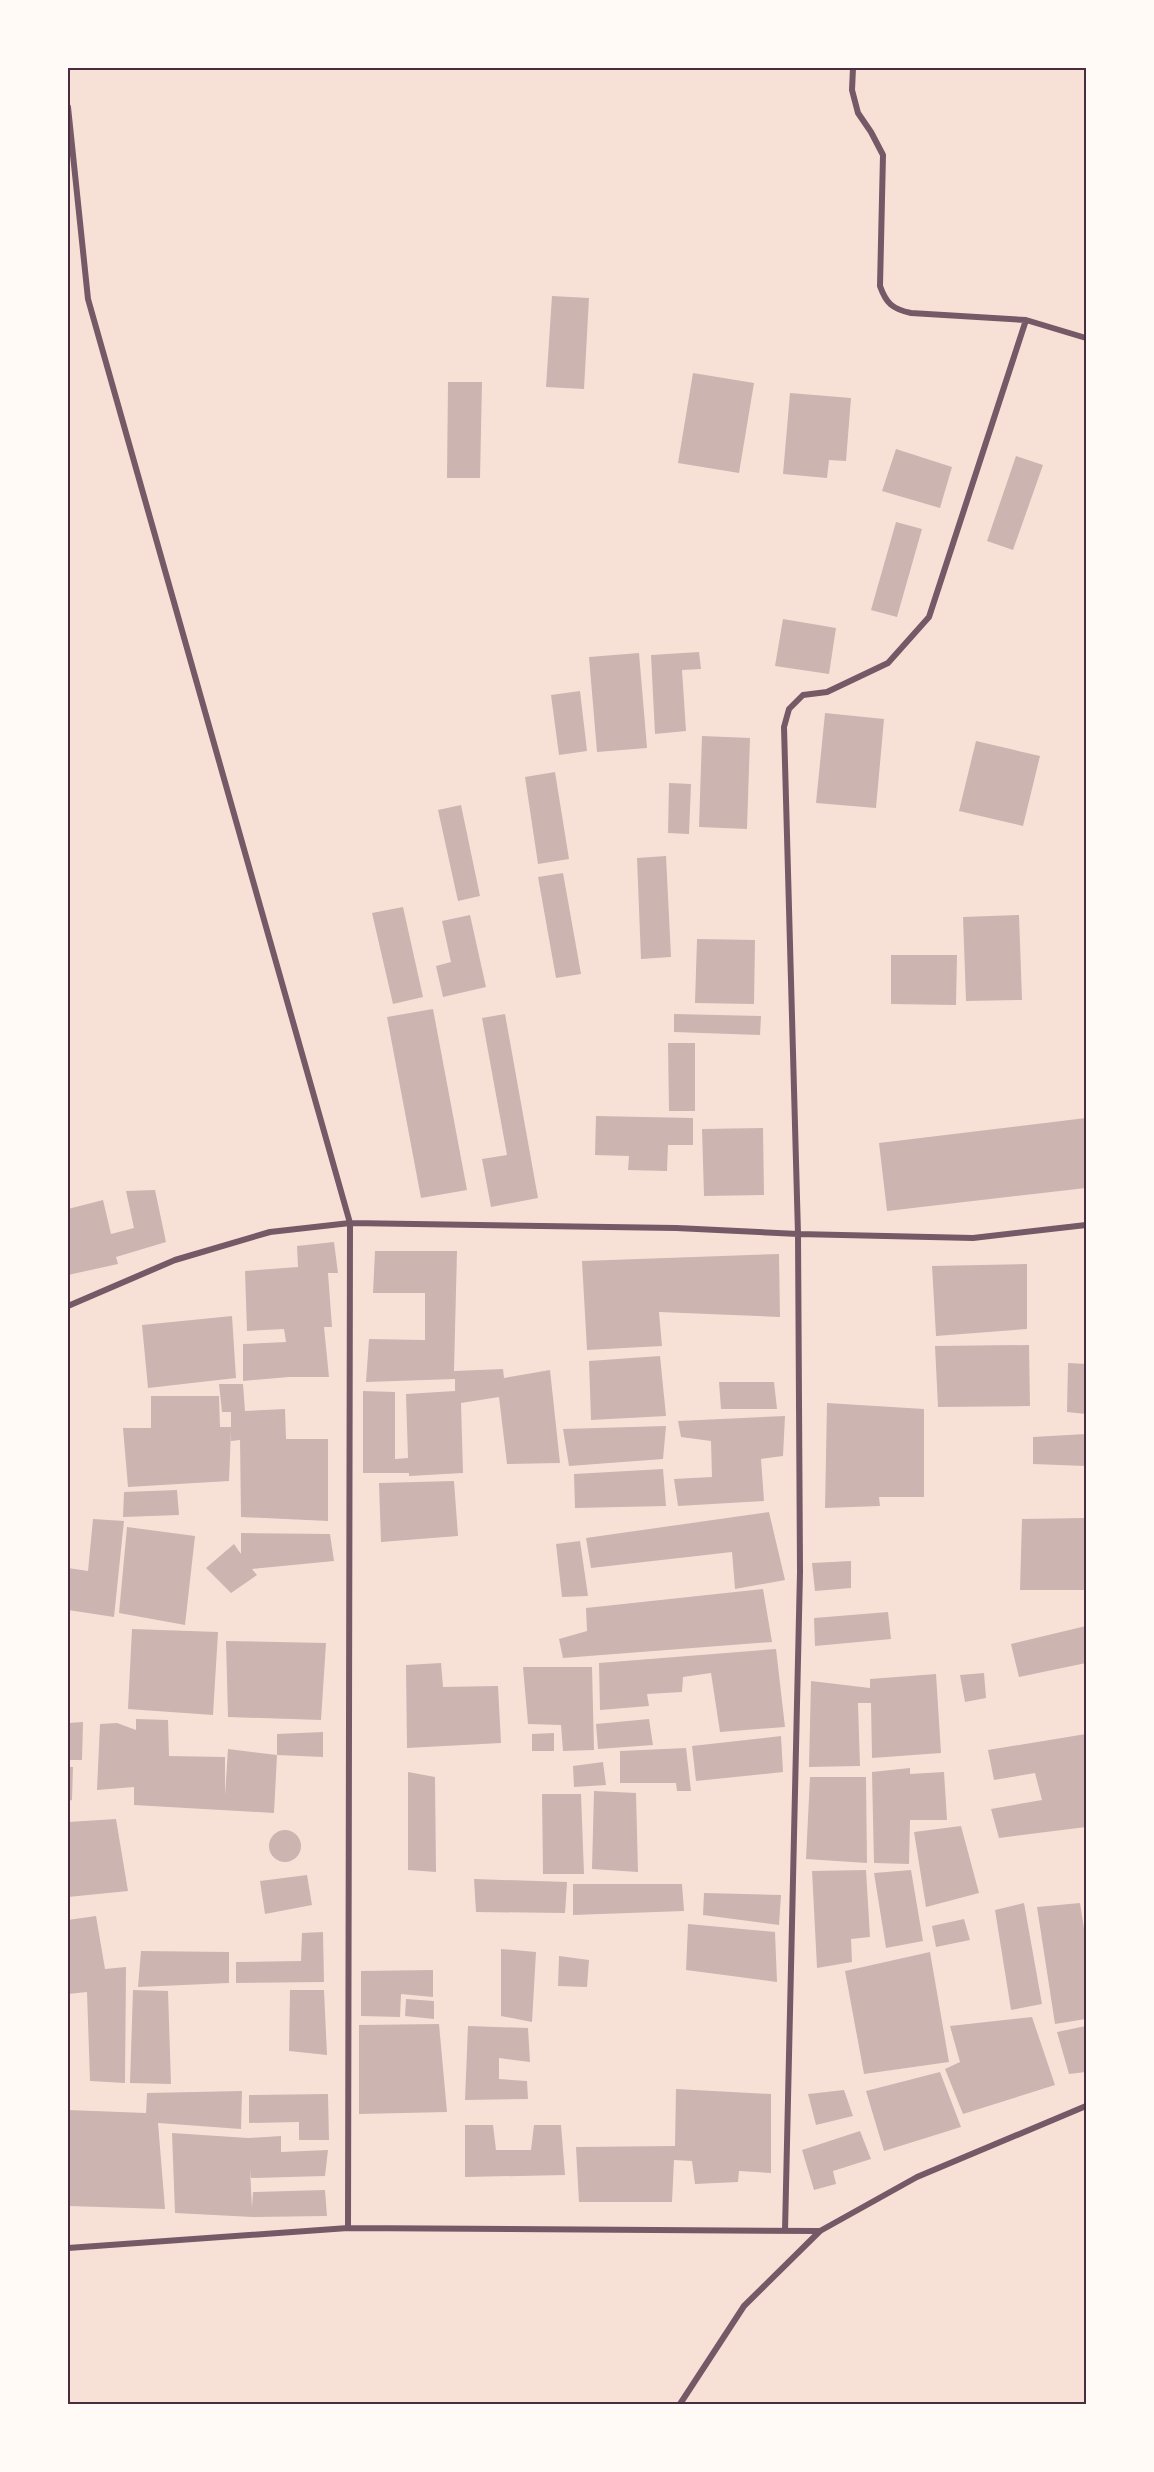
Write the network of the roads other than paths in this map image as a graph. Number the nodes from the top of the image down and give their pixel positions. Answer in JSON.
{"nodes":[{"id":1,"x":853,"y":68,"type":"edge"},
{"id":2,"x":68,"y":107,"type":"edge"},
{"id":3,"x":1026,"y":320,"type":"junction"},
{"id":4,"x":1086,"y":338,"type":"edge"},
{"id":5,"x":350,"y":1223,"type":"junction"},
{"id":6,"x":1086,"y":1225,"type":"edge"},
{"id":7,"x":798,"y":1234,"type":"junction"},
{"id":8,"x":68,"y":1305,"type":"edge"},
{"id":9,"x":1086,"y":2106,"type":"edge"},
{"id":10,"x":348,"y":2228,"type":"junction"},
{"id":11,"x":785,"y":2230,"type":"junction"},
{"id":12,"x":820,"y":2231,"type":"junction"},
{"id":13,"x":68,"y":2248,"type":"edge"},
{"id":14,"x":680,"y":2404,"type":"edge"}],
"edges":[{"from":1,"to":3,"type":"street"},
{"from":2,"to":5,"type":"street"},
{"from":3,"to":4,"type":"street"},
{"from":3,"to":7,"type":"street"},
{"from":5,"to":7,"type":"street"},
{"from":5,"to":8,"type":"street"},
{"from":5,"to":10,"type":"street"},
{"from":6,"to":7,"type":"street"},
{"from":7,"to":11,"type":"street"},
{"from":9,"to":12,"type":"street"},
{"from":10,"to":11,"type":"street"},
{"from":10,"to":13,"type":"street"},
{"from":11,"to":12,"type":"street"},
{"from":12,"to":14,"type":"street"}]}
